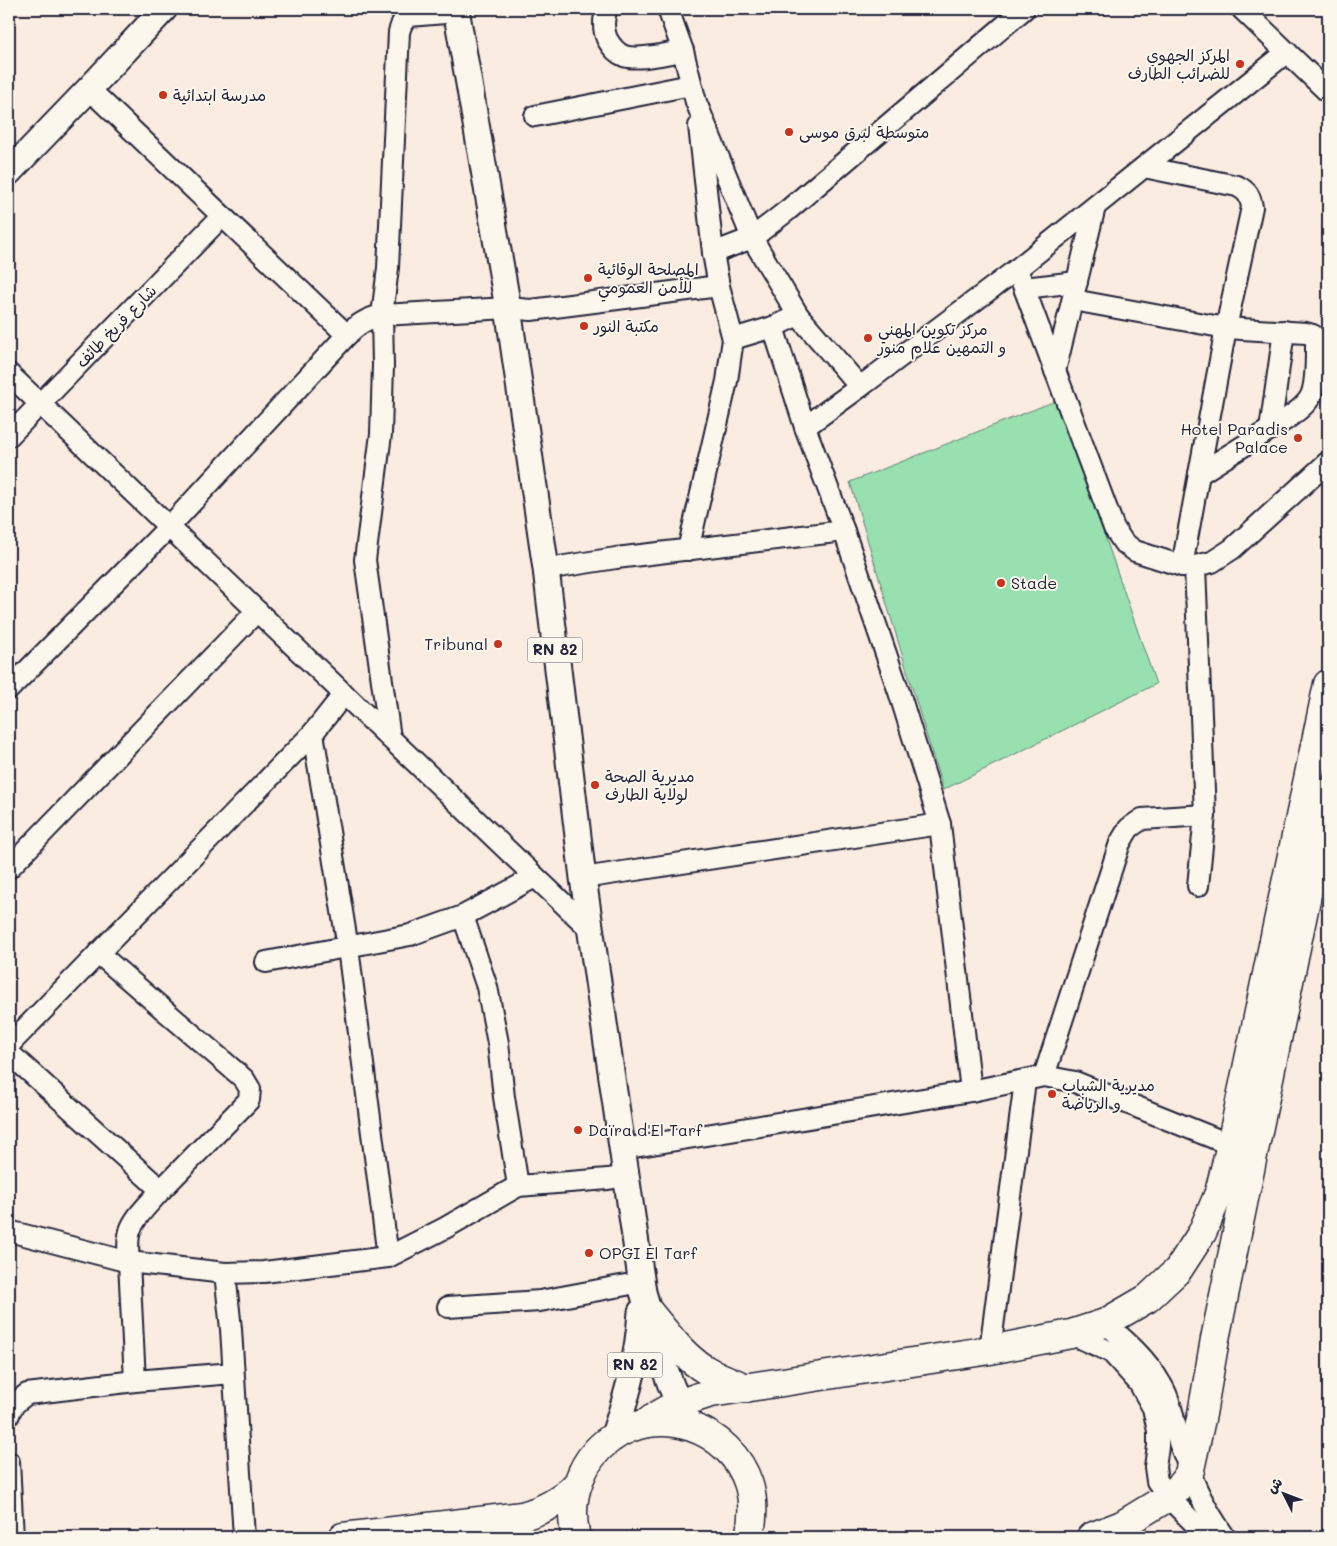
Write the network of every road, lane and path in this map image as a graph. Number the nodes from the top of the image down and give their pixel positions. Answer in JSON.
{"nodes":[{"id":1,"x":164,"y":9,"type":"edge"},
{"id":2,"x":607,"y":9,"type":"edge"},
{"id":3,"x":668,"y":9,"type":"edge"},
{"id":4,"x":1024,"y":9,"type":"edge"},
{"id":5,"x":1242,"y":9,"type":"edge"},
{"id":6,"x":456,"y":10,"type":"edge"},
{"id":7,"x":683,"y":51,"type":"junction"},
{"id":8,"x":1287,"y":52,"type":"junction"},
{"id":9,"x":89,"y":89,"type":"junction"},
{"id":10,"x":1328,"y":92,"type":"edge"},
{"id":11,"x":693,"y":94,"type":"junction"},
{"id":12,"x":535,"y":116,"type":"dead end"},
{"id":13,"x":1144,"y":167,"type":"junction"},
{"id":14,"x":9,"y":172,"type":"edge"},
{"id":15,"x":1095,"y":207,"type":"junction"},
{"id":16,"x":222,"y":216,"type":"junction"},
{"id":17,"x":752,"y":238,"type":"junction"},
{"id":18,"x":713,"y":253,"type":"junction"},
{"id":19,"x":1021,"y":279,"type":"junction"},
{"id":20,"x":719,"y":286,"type":"junction"},
{"id":21,"x":1075,"y":291,"type":"junction"},
{"id":22,"x":508,"y":308,"type":"junction"},
{"id":23,"x":382,"y":315,"type":"junction"},
{"id":24,"x":798,"y":315,"type":"junction"},
{"id":25,"x":772,"y":327,"type":"junction"},
{"id":26,"x":1226,"y":328,"type":"junction"},
{"id":27,"x":1284,"y":332,"type":"junction"},
{"id":28,"x":347,"y":335,"type":"junction"},
{"id":29,"x":732,"y":339,"type":"junction"},
{"id":30,"x":1055,"y":371,"type":"junction"},
{"id":31,"x":9,"y":374,"type":"edge"},
{"id":32,"x":860,"y":387,"type":"junction"},
{"id":33,"x":40,"y":404,"type":"junction"},
{"id":34,"x":805,"y":427,"type":"junction"},
{"id":35,"x":1270,"y":430,"type":"junction"},
{"id":36,"x":9,"y":436,"type":"edge"},
{"id":37,"x":1328,"y":462,"type":"edge"},
{"id":38,"x":1199,"y":474,"type":"junction"},
{"id":39,"x":169,"y":527,"type":"junction"},
{"id":40,"x":844,"y":531,"type":"junction"},
{"id":41,"x":688,"y":550,"type":"junction"},
{"id":42,"x":1188,"y":566,"type":"junction"},
{"id":43,"x":546,"y":569,"type":"junction"},
{"id":44,"x":257,"y":611,"type":"junction"},
{"id":45,"x":1328,"y":684,"type":"edge"},
{"id":46,"x":9,"y":689,"type":"edge"},
{"id":47,"x":344,"y":694,"type":"junction"},
{"id":48,"x":313,"y":733,"type":"junction"},
{"id":49,"x":390,"y":738,"type":"junction"},
{"id":50,"x":1328,"y":793,"type":"edge"},
{"id":51,"x":1206,"y":815,"type":"junction"},
{"id":52,"x":940,"y":824,"type":"junction"},
{"id":53,"x":9,"y":868,"type":"edge"},
{"id":54,"x":535,"y":877,"type":"junction"},
{"id":55,"x":583,"y":878,"type":"junction"},
{"id":56,"x":1198,"y":886,"type":"dead end"},
{"id":57,"x":463,"y":916,"type":"junction"},
{"id":58,"x":591,"y":930,"type":"junction"},
{"id":59,"x":348,"y":948,"type":"junction"},
{"id":60,"x":98,"y":953,"type":"junction"},
{"id":61,"x":266,"y":962,"type":"dead end"},
{"id":62,"x":11,"y":1041,"type":"edge"},
{"id":63,"x":1034,"y":1078,"type":"junction"},
{"id":64,"x":971,"y":1091,"type":"junction"},
{"id":65,"x":1231,"y":1144,"type":"junction"},
{"id":66,"x":622,"y":1149,"type":"junction"},
{"id":67,"x":626,"y":1176,"type":"junction"},
{"id":68,"x":518,"y":1186,"type":"junction"},
{"id":69,"x":161,"y":1190,"type":"junction"},
{"id":70,"x":9,"y":1231,"type":"edge"},
{"id":71,"x":388,"y":1257,"type":"junction"},
{"id":72,"x":129,"y":1262,"type":"junction"},
{"id":73,"x":225,"y":1273,"type":"junction"},
{"id":74,"x":644,"y":1296,"type":"junction"},
{"id":75,"x":448,"y":1307,"type":"dead end"},
{"id":76,"x":1105,"y":1322,"type":"junction"},
{"id":77,"x":1071,"y":1334,"type":"junction"},
{"id":78,"x":990,"y":1350,"type":"junction"},
{"id":79,"x":233,"y":1373,"type":"junction"},
{"id":80,"x":134,"y":1381,"type":"junction"},
{"id":81,"x":746,"y":1388,"type":"junction"},
{"id":82,"x":685,"y":1414,"type":"junction"},
{"id":83,"x":9,"y":1415,"type":"edge"},
{"id":84,"x":614,"y":1436,"type":"junction"},
{"id":85,"x":9,"y":1462,"type":"edge"},
{"id":86,"x":1189,"y":1474,"type":"junction"},
{"id":87,"x":577,"y":1484,"type":"junction"},
{"id":88,"x":1168,"y":1497,"type":"junction"},
{"id":89,"x":13,"y":1537,"type":"edge"},
{"id":90,"x":244,"y":1537,"type":"edge"},
{"id":91,"x":343,"y":1537,"type":"edge"},
{"id":92,"x":576,"y":1537,"type":"edge"},
{"id":93,"x":749,"y":1537,"type":"edge"},
{"id":94,"x":1091,"y":1537,"type":"edge"},
{"id":95,"x":1204,"y":1537,"type":"edge"},
{"id":96,"x":1225,"y":1537,"type":"edge"}],
"edges":[{"from":1,"to":9,"type":"main road"},
{"from":2,"to":7,"type":"street"},
{"from":3,"to":7,"type":"street"},
{"from":4,"to":17,"type":"street"},
{"from":5,"to":8,"type":"street"},
{"from":6,"to":22,"type":"main road","number":"RN 82"},
{"from":6,"to":23,"type":"street"},
{"from":7,"to":11,"type":"street"},
{"from":8,"to":10,"type":"street"},
{"from":8,"to":13,"type":"street"},
{"from":9,"to":14,"type":"main road"},
{"from":9,"to":16,"type":"street"},
{"from":11,"to":12,"type":"street"},
{"from":11,"to":17,"type":"street"},
{"from":11,"to":18,"type":"street"},
{"from":13,"to":15,"type":"street"},
{"from":13,"to":26,"type":"street"},
{"from":15,"to":19,"type":"street"},
{"from":15,"to":21,"type":"street"},
{"from":16,"to":28,"type":"street"},
{"from":16,"to":33,"type":"street","name":"شارع فريخ طائف"},
{"from":17,"to":18,"type":"street"},
{"from":17,"to":24,"type":"street"},
{"from":18,"to":20,"type":"street"},
{"from":19,"to":21,"type":"street"},
{"from":19,"to":30,"type":"street"},
{"from":19,"to":32,"type":"street"},
{"from":20,"to":22,"type":"street"},
{"from":20,"to":29,"type":"street"},
{"from":21,"to":26,"type":"street"},
{"from":21,"to":30,"type":"street"},
{"from":22,"to":23,"type":"street"},
{"from":22,"to":43,"type":"main road","number":"RN 82"},
{"from":23,"to":28,"type":"street"},
{"from":23,"to":49,"type":"street"},
{"from":24,"to":25,"type":"street"},
{"from":24,"to":32,"type":"street"},
{"from":25,"to":29,"type":"street"},
{"from":25,"to":34,"type":"street"},
{"from":26,"to":27,"type":"street"},
{"from":26,"to":38,"type":"street"},
{"from":27,"to":35,"type":"street"},
{"from":27,"to":35,"type":"street"},
{"from":28,"to":39,"type":"street"},
{"from":29,"to":41,"type":"street"},
{"from":30,"to":42,"type":"street"},
{"from":31,"to":33,"type":"street"},
{"from":32,"to":34,"type":"street"},
{"from":33,"to":36,"type":"street","name":"شارع فريخ طائف"},
{"from":33,"to":39,"type":"street"},
{"from":34,"to":40,"type":"street"},
{"from":35,"to":38,"type":"street"},
{"from":37,"to":42,"type":"street"},
{"from":38,"to":42,"type":"street"},
{"from":39,"to":44,"type":"street"},
{"from":39,"to":46,"type":"street"},
{"from":40,"to":41,"type":"street"},
{"from":40,"to":52,"type":"street"},
{"from":41,"to":43,"type":"street"},
{"from":42,"to":51,"type":"street"},
{"from":43,"to":55,"type":"main road","number":"RN 82"},
{"from":44,"to":47,"type":"street"},
{"from":44,"to":53,"type":"street"},
{"from":45,"to":65,"type":"highway"},
{"from":47,"to":48,"type":"street"},
{"from":47,"to":49,"type":"street"},
{"from":48,"to":59,"type":"street"},
{"from":48,"to":60,"type":"street"},
{"from":49,"to":54,"type":"street"},
{"from":50,"to":86,"type":"highway"},
{"from":51,"to":56,"type":"street"},
{"from":51,"to":63,"type":"street"},
{"from":52,"to":55,"type":"street"},
{"from":52,"to":64,"type":"street"},
{"from":54,"to":57,"type":"street"},
{"from":54,"to":58,"type":"street"},
{"from":55,"to":58,"type":"main road","number":"RN 82"},
{"from":57,"to":59,"type":"street"},
{"from":57,"to":68,"type":"street"},
{"from":58,"to":66,"type":"main road","number":"RN 82"},
{"from":59,"to":61,"type":"street"},
{"from":59,"to":71,"type":"street"},
{"from":60,"to":62,"type":"street"},
{"from":60,"to":69,"type":"street"},
{"from":62,"to":69,"type":"street"},
{"from":63,"to":64,"type":"street"},
{"from":63,"to":65,"type":"street"},
{"from":63,"to":78,"type":"street"},
{"from":64,"to":66,"type":"street"},
{"from":65,"to":76,"type":"highway"},
{"from":66,"to":67,"type":"main road","number":"RN 82"},
{"from":67,"to":68,"type":"street"},
{"from":67,"to":74,"type":"main road","number":"RN 82"},
{"from":68,"to":71,"type":"street"},
{"from":69,"to":72,"type":"street"},
{"from":70,"to":72,"type":"street"},
{"from":71,"to":73,"type":"street"},
{"from":72,"to":73,"type":"street"},
{"from":72,"to":80,"type":"street"},
{"from":73,"to":79,"type":"street"},
{"from":74,"to":75,"type":"street"},
{"from":74,"to":81,"type":"highway"},
{"from":74,"to":82,"type":"main road","number":"RN 82"},
{"from":74,"to":84,"type":"main road","number":"RN 82"},
{"from":76,"to":77,"type":"highway"},
{"from":76,"to":86,"type":"street"},
{"from":77,"to":78,"type":"highway"},
{"from":77,"to":88,"type":"street"},
{"from":78,"to":81,"type":"highway"},
{"from":79,"to":80,"type":"street"},
{"from":79,"to":90,"type":"street"},
{"from":80,"to":83,"type":"street"},
{"from":81,"to":82,"type":"highway"},
{"from":82,"to":84,"type":"highway"},
{"from":82,"to":93,"type":"highway"},
{"from":84,"to":87,"type":"highway"},
{"from":85,"to":89,"type":"street"},
{"from":86,"to":88,"type":"highway"},
{"from":86,"to":96,"type":"street"},
{"from":87,"to":91,"type":"highway"},
{"from":87,"to":92,"type":"highway"},
{"from":88,"to":94,"type":"highway"},
{"from":88,"to":95,"type":"street"}]}
